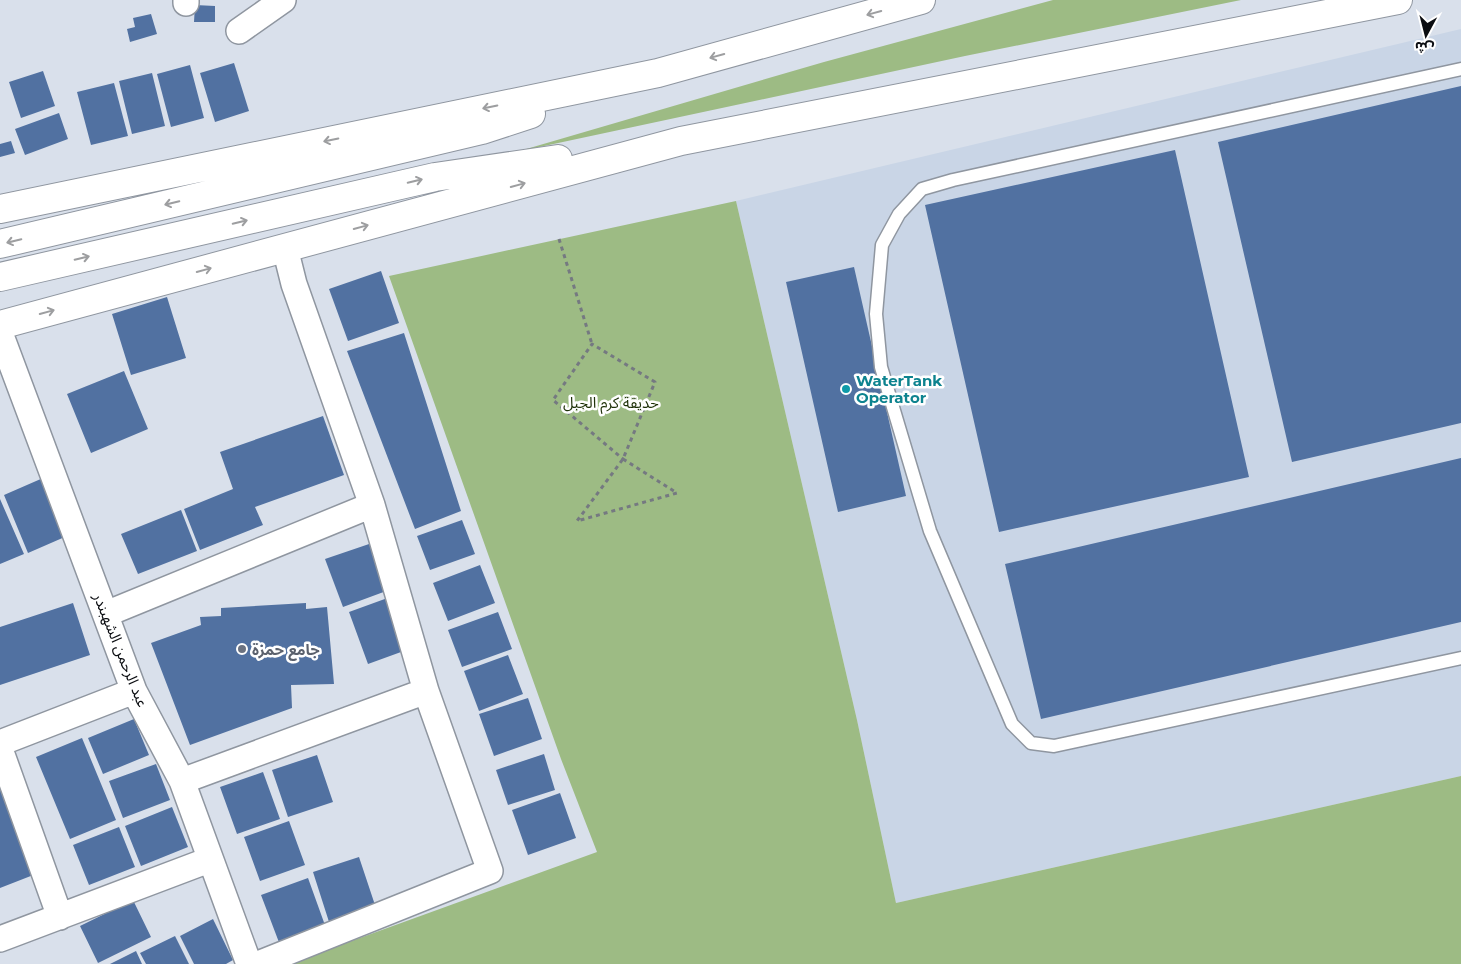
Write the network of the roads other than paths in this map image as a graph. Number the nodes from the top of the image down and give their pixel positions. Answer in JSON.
{"nodes":[{"id":1,"x":283,"y":0,"type":"edge"},
{"id":2,"x":921,"y":0,"type":"edge"},
{"id":3,"x":1398,"y":0,"type":"edge"},
{"id":4,"x":239,"y":31,"type":"dead end"},
{"id":5,"x":1461,"y":69,"type":"edge"},
{"id":6,"x":658,"y":73,"type":"junction"},
{"id":7,"x":681,"y":141,"type":"junction"},
{"id":8,"x":0,"y":209,"type":"edge"},
{"id":9,"x":0,"y":244,"type":"edge"},
{"id":10,"x":285,"y":248,"type":"junction"},
{"id":11,"x":0,"y":277,"type":"edge"},
{"id":12,"x":0,"y":325,"type":"edge"},
{"id":13,"x":0,"y":333,"type":"edge"},
{"id":14,"x":372,"y":506,"type":"junction"},
{"id":15,"x":106,"y":614,"type":"junction"},
{"id":16,"x":1461,"y":658,"type":"edge"},
{"id":17,"x":134,"y":691,"type":"junction"},
{"id":18,"x":426,"y":691,"type":"junction"},
{"id":19,"x":0,"y":743,"type":"edge"},
{"id":20,"x":0,"y":749,"type":"edge"},
{"id":21,"x":182,"y":781,"type":"junction"},
{"id":22,"x":209,"y":860,"type":"junction"},
{"id":23,"x":60,"y":917,"type":"junction"},
{"id":24,"x":0,"y":939,"type":"edge"},
{"id":25,"x":249,"y":964,"type":"edge"},
{"id":26,"x":258,"y":964,"type":"edge"}],
"edges":[{"from":1,"to":4,"type":"street"},
{"from":2,"to":6,"type":"main road","one_way":true},
{"from":3,"to":7,"type":"main road"},
{"from":5,"to":16,"type":"lane"},
{"from":6,"to":8,"type":"main road","one_way":true},
{"from":6,"to":9,"type":"main road","one_way":true},
{"from":10,"to":7,"type":"main road","one_way":true},
{"from":11,"to":7,"type":"main road","one_way":true},
{"from":12,"to":10,"type":"main road","one_way":true},
{"from":10,"to":14,"type":"street"},
{"from":13,"to":15,"type":"street","name":"عبد الرحمن الشهبندر"},
{"from":14,"to":15,"type":"street"},
{"from":14,"to":18,"type":"street"},
{"from":15,"to":17,"type":"street","name":"عبد الرحمن الشهبندر"},
{"from":17,"to":19,"type":"street"},
{"from":17,"to":21,"type":"street","name":"عبد الرحمن الشهبندر"},
{"from":18,"to":21,"type":"street"},
{"from":18,"to":26,"type":"street"},
{"from":20,"to":23,"type":"street"},
{"from":21,"to":22,"type":"street","name":"عبد الرحمن الشهبندر"},
{"from":22,"to":23,"type":"street"},
{"from":22,"to":25,"type":"street","name":"عبد الرحمن الشهبندر"},
{"from":23,"to":24,"type":"street"}]}
